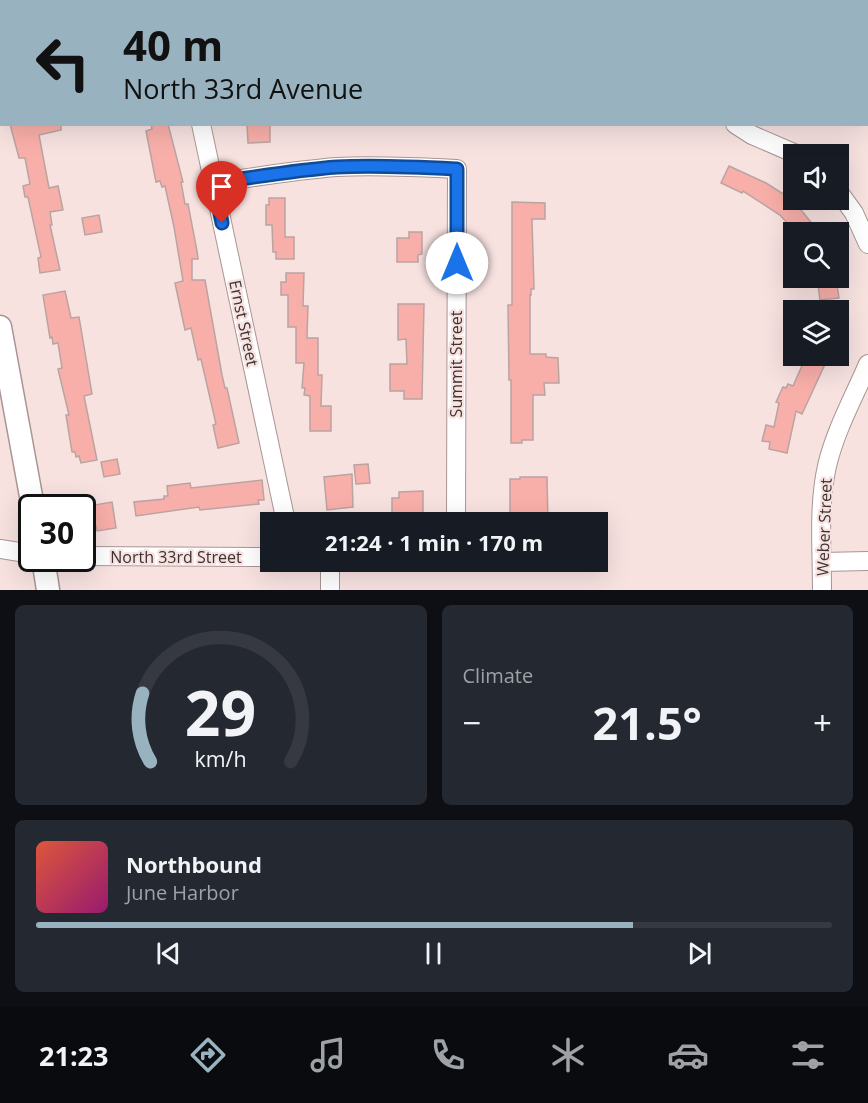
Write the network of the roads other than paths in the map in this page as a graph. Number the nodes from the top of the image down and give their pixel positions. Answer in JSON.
{"nodes":[{"id":1,"x":201,"y":126,"type":"edge"},
{"id":2,"x":738,"y":126,"type":"edge"},
{"id":3,"x":783,"y":148,"type":"edge"},
{"id":4,"x":214,"y":183,"type":"junction"},
{"id":5,"x":849,"y":206,"type":"edge"},
{"id":6,"x":868,"y":244,"type":"edge"},
{"id":7,"x":0,"y":327,"type":"edge"},
{"id":8,"x":868,"y":364,"type":"edge"},
{"id":9,"x":31,"y":494,"type":"edge"},
{"id":10,"x":284,"y":512,"type":"edge"},
{"id":11,"x":456,"y":512,"type":"edge"},
{"id":12,"x":0,"y":549,"type":"edge"},
{"id":13,"x":18,"y":552,"type":"edge"},
{"id":14,"x":96,"y":556,"type":"edge"},
{"id":15,"x":260,"y":557,"type":"edge"},
{"id":16,"x":822,"y":561,"type":"junction"},
{"id":17,"x":868,"y":561,"type":"edge"},
{"id":18,"x":45,"y":572,"type":"edge"},
{"id":19,"x":330,"y":572,"type":"edge"},
{"id":20,"x":48,"y":590,"type":"edge"},
{"id":21,"x":330,"y":590,"type":"edge"},
{"id":22,"x":822,"y":590,"type":"edge"}],
"edges":[{"from":1,"to":4,"type":"street","name":"Ernst Street"},
{"from":2,"to":3,"type":"street"},
{"from":4,"to":10,"type":"street","name":"Ernst Street"},
{"from":4,"to":11,"type":"street","name":"Summit Street"},
{"from":5,"to":6,"type":"street"},
{"from":7,"to":9,"type":"main road"},
{"from":8,"to":16,"type":"street","name":"Weber Street"},
{"from":12,"to":13,"type":"street"},
{"from":14,"to":15,"type":"street","name":"North 33rd Street"},
{"from":16,"to":17,"type":"street"},
{"from":16,"to":22,"type":"street","name":"Weber Street"},
{"from":18,"to":20,"type":"main road"},
{"from":19,"to":21,"type":"street"}]}
